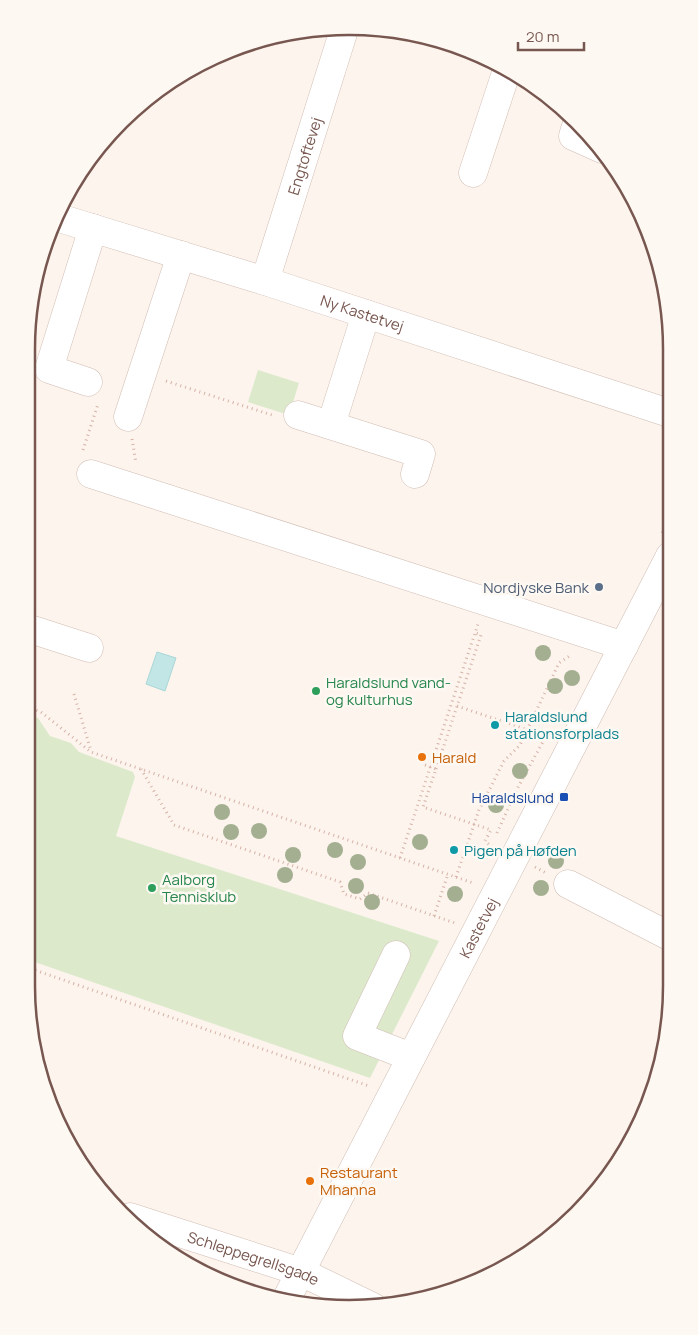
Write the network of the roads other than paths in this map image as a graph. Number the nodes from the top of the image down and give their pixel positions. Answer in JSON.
{"nodes":[{"id":1,"x":342,"y":35,"type":"edge"},
{"id":2,"x":505,"y":76,"type":"edge"},
{"id":3,"x":575,"y":131,"type":"edge"},
{"id":4,"x":584,"y":141,"type":"edge"},
{"id":5,"x":474,"y":173,"type":"dead end"},
{"id":6,"x":63,"y":219,"type":"edge"},
{"id":7,"x":93,"y":228,"type":"junction"},
{"id":8,"x":181,"y":256,"type":"junction"},
{"id":9,"x":265,"y":281,"type":"junction"},
{"id":10,"x":366,"y":314,"type":"junction"},
{"id":11,"x":88,"y":382,"type":"road end"},
{"id":12,"x":663,"y":411,"type":"edge"},
{"id":13,"x":298,"y":414,"type":"road end"},
{"id":14,"x":128,"y":416,"type":"road end"},
{"id":15,"x":331,"y":425,"type":"junction"},
{"id":16,"x":87,"y":463,"type":"road end"},
{"id":17,"x":415,"y":474,"type":"dead end"},
{"id":18,"x":663,"y":566,"type":"edge"},
{"id":19,"x":35,"y":631,"type":"edge"},
{"id":20,"x":611,"y":641,"type":"junction"},
{"id":21,"x":89,"y":648,"type":"dead end"},
{"id":22,"x":568,"y":884,"type":"dead end"},
{"id":23,"x":663,"y":933,"type":"edge"},
{"id":24,"x":396,"y":955,"type":"dead end"},
{"id":25,"x":411,"y":1057,"type":"junction"},
{"id":26,"x":140,"y":1220,"type":"edge"},
{"id":27,"x":301,"y":1272,"type":"junction"},
{"id":28,"x":289,"y":1294,"type":"edge"},
{"id":29,"x":356,"y":1300,"type":"edge"}],
"edges":[{"from":1,"to":9,"type":"street","name":"Engtoftevej"},
{"from":2,"to":5,"type":"street"},
{"from":3,"to":4,"type":"street"},
{"from":6,"to":7,"type":"street","name":"Ny Kastetvej"},
{"from":7,"to":8,"type":"street","name":"Ny Kastetvej"},
{"from":7,"to":11,"type":"street"},
{"from":8,"to":9,"type":"street","name":"Ny Kastetvej"},
{"from":8,"to":14,"type":"street"},
{"from":9,"to":10,"type":"street","name":"Ny Kastetvej"},
{"from":10,"to":12,"type":"street","name":"Ny Kastetvej"},
{"from":10,"to":15,"type":"street"},
{"from":13,"to":15,"type":"street"},
{"from":15,"to":17,"type":"street"},
{"from":16,"to":20,"type":"street"},
{"from":18,"to":20,"type":"street","name":"Kastetvej"},
{"from":19,"to":21,"type":"street"},
{"from":20,"to":25,"type":"street","name":"Kastetvej"},
{"from":22,"to":23,"type":"street"},
{"from":24,"to":25,"type":"street"},
{"from":25,"to":27,"type":"street","name":"Kastetvej"},
{"from":26,"to":27,"type":"street","name":"Schleppegrellsgade"},
{"from":27,"to":28,"type":"street","name":"Kastetvej"},
{"from":27,"to":29,"type":"street","name":"Schleppegrellsgade"}]}
